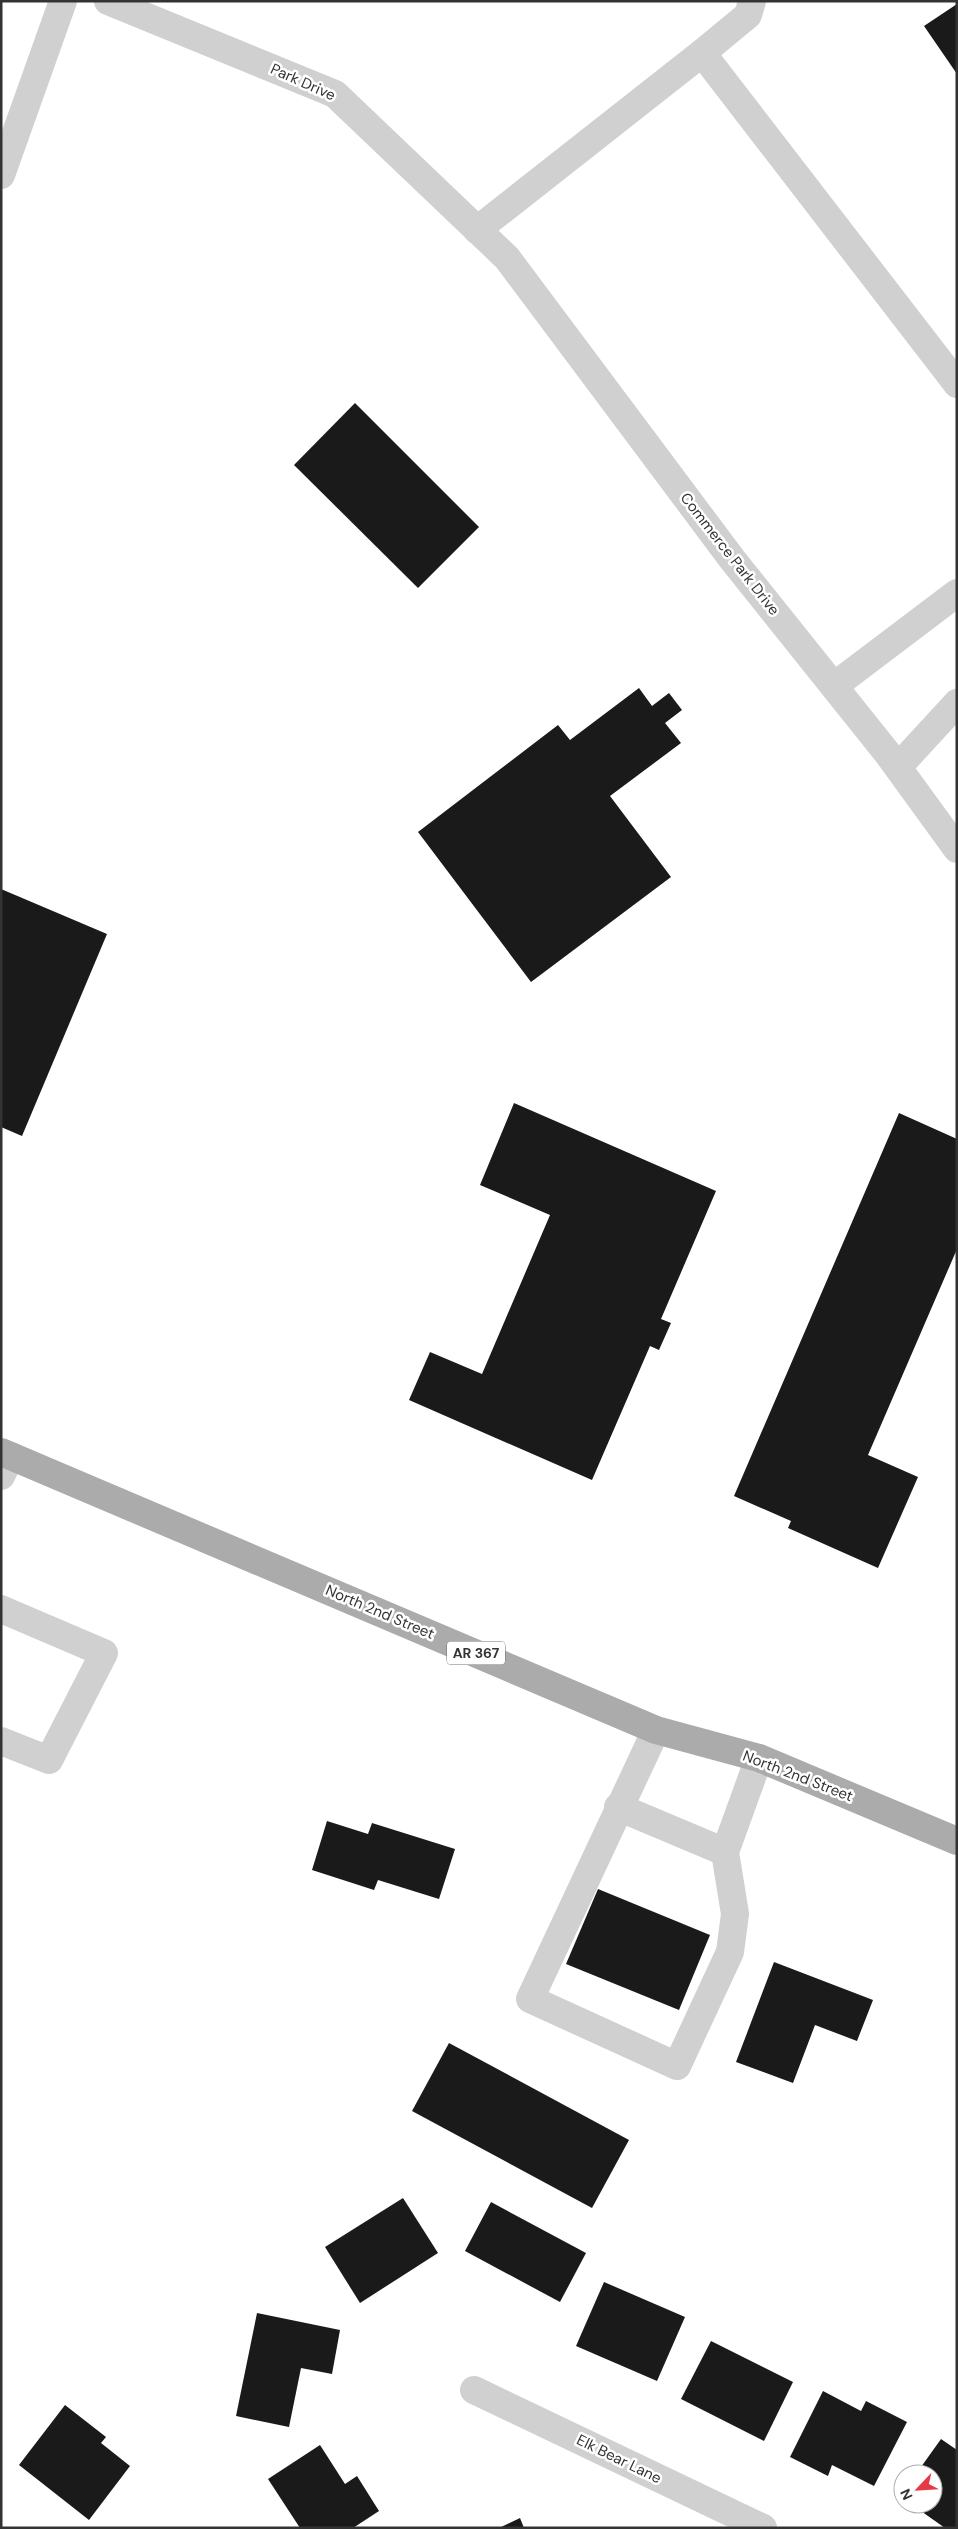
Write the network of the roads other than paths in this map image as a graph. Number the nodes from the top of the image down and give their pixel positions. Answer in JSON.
{"nodes":[{"id":1,"x":62,"y":1,"type":"edge"},
{"id":2,"x":108,"y":1,"type":"edge"},
{"id":3,"x":752,"y":1,"type":"edge"},
{"id":4,"x":702,"y":53,"type":"junction"},
{"id":5,"x":8,"y":133,"type":"edge"},
{"id":6,"x":1,"y":175,"type":"edge"},
{"id":7,"x":478,"y":230,"type":"junction"},
{"id":8,"x":506,"y":258,"type":"joint"},
{"id":9,"x":957,"y":384,"type":"edge"},
{"id":10,"x":957,"y":593,"type":"edge"},
{"id":11,"x":834,"y":686,"type":"junction"},
{"id":12,"x":957,"y":703,"type":"edge"},
{"id":13,"x":898,"y":767,"type":"junction"},
{"id":14,"x":957,"y":849,"type":"edge"},
{"id":15,"x":4,"y":1461,"type":"edge"},
{"id":16,"x":1,"y":1610,"type":"edge"},
{"id":17,"x":656,"y":1730,"type":"junction"},
{"id":18,"x":1,"y":1741,"type":"edge"},
{"id":19,"x":759,"y":1758,"type":"junction"},
{"id":20,"x":618,"y":1806,"type":"junction"},
{"id":21,"x":957,"y":1841,"type":"edge"},
{"id":22,"x":725,"y":1852,"type":"junction"},
{"id":23,"x":474,"y":2390,"type":"dead end"},
{"id":24,"x":763,"y":2528,"type":"edge"}],
"edges":[{"from":1,"to":5,"type":"street"},
{"from":2,"to":7,"type":"street","name":"Park Drive"},
{"from":3,"to":4,"type":"street"},
{"from":4,"to":7,"type":"street"},
{"from":4,"to":9,"type":"street"},
{"from":5,"to":6,"type":"street"},
{"from":7,"to":8,"type":"street","name":"Park Drive"},
{"from":8,"to":11,"type":"street","name":"Commerce Park Drive"},
{"from":10,"to":11,"type":"street"},
{"from":11,"to":13,"type":"street","name":"Commerce Park Drive"},
{"from":12,"to":13,"type":"street"},
{"from":13,"to":14,"type":"street","name":"Commerce Park Drive"},
{"from":15,"to":17,"type":"main road","name":"North 2nd Street","number":"AR 367"},
{"from":16,"to":18,"type":"street"},
{"from":17,"to":19,"type":"main road","name":"North 2nd Street","number":"AR 367"},
{"from":17,"to":20,"type":"street"},
{"from":19,"to":21,"type":"main road","name":"North 2nd Street","number":"AR 367"},
{"from":19,"to":22,"type":"street"},
{"from":20,"to":22,"type":"street"},
{"from":20,"to":22,"type":"street"},
{"from":23,"to":24,"type":"street","name":"Elk Bear Lane"}]}
